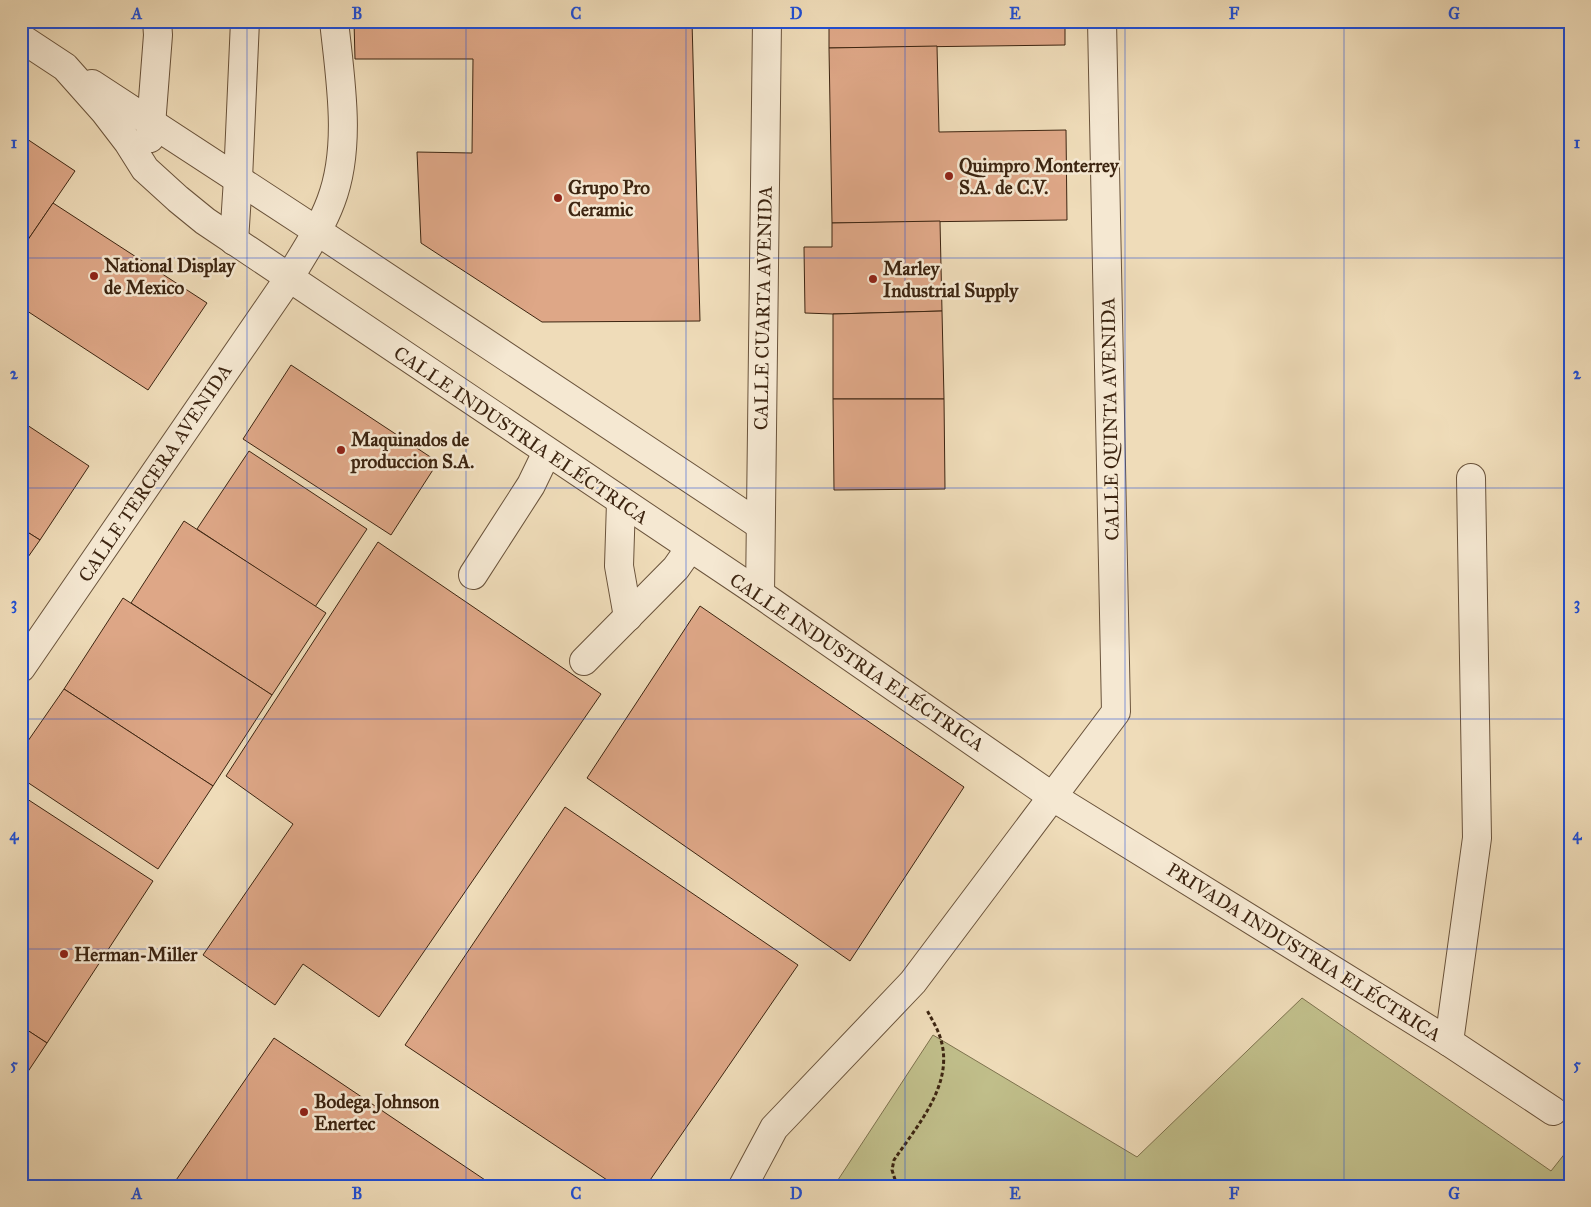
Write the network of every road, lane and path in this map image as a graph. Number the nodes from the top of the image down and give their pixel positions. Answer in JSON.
{"nodes":[{"id":1,"x":157,"y":21,"type":"edge"},
{"id":2,"x":245,"y":21,"type":"edge"},
{"id":3,"x":334,"y":21,"type":"edge"},
{"id":4,"x":767,"y":21,"type":"edge"},
{"id":5,"x":1102,"y":21,"type":"edge"},
{"id":6,"x":21,"y":38,"type":"edge"},
{"id":7,"x":66,"y":67,"type":"junction"},
{"id":8,"x":152,"y":123,"type":"junction"},
{"id":9,"x":145,"y":169,"type":"junction"},
{"id":10,"x":238,"y":179,"type":"junction"},
{"id":11,"x":318,"y":231,"type":"junction"},
{"id":12,"x":234,"y":241,"type":"junction"},
{"id":13,"x":289,"y":278,"type":"junction"},
{"id":14,"x":547,"y":452,"type":"junction"},
{"id":15,"x":1471,"y":478,"type":"dead end"},
{"id":16,"x":621,"y":502,"type":"junction"},
{"id":17,"x":760,"y":525,"type":"junction"},
{"id":18,"x":690,"y":548,"type":"junction"},
{"id":19,"x":473,"y":575,"type":"dead end"},
{"id":20,"x":760,"y":594,"type":"junction"},
{"id":21,"x":628,"y":617,"type":"junction"},
{"id":22,"x":584,"y":661,"type":"dead end"},
{"id":23,"x":21,"y":668,"type":"edge"},
{"id":24,"x":1053,"y":797,"type":"junction"},
{"id":25,"x":913,"y":982,"type":"junction"},
{"id":26,"x":1449,"y":1042,"type":"junction"},
{"id":27,"x":1553,"y":1111,"type":"dead end"},
{"id":28,"x":744,"y":1186,"type":"edge"},
{"id":29,"x":897,"y":1186,"type":"edge"}],
"edges":[{"from":1,"to":8,"type":"street"},
{"from":2,"to":10,"type":"street"},
{"from":3,"to":11,"type":"street","name":"CALLE TERCERA AVENIDA"},
{"from":4,"to":17,"type":"street","name":"CALLE CUARTA AVENIDA"},
{"from":5,"to":24,"type":"street","name":"CALLE QUINTA AVENIDA"},
{"from":6,"to":7,"type":"street","name":"CALLE INDUSTRIA ELÉCTRICA"},
{"from":7,"to":8,"type":"street"},
{"from":7,"to":9,"type":"street","name":"CALLE INDUSTRIA ELÉCTRICA"},
{"from":8,"to":9,"type":"street"},
{"from":8,"to":10,"type":"street"},
{"from":9,"to":12,"type":"street","name":"CALLE INDUSTRIA ELÉCTRICA"},
{"from":10,"to":11,"type":"street"},
{"from":10,"to":12,"type":"street"},
{"from":11,"to":13,"type":"street","name":"CALLE TERCERA AVENIDA"},
{"from":11,"to":17,"type":"street"},
{"from":12,"to":13,"type":"street","name":"CALLE INDUSTRIA ELÉCTRICA"},
{"from":13,"to":14,"type":"street","name":"CALLE INDUSTRIA ELÉCTRICA"},
{"from":13,"to":23,"type":"street","name":"CALLE TERCERA AVENIDA"},
{"from":14,"to":16,"type":"street","name":"CALLE INDUSTRIA ELÉCTRICA"},
{"from":14,"to":19,"type":"street"},
{"from":15,"to":26,"type":"street"},
{"from":16,"to":18,"type":"street","name":"CALLE INDUSTRIA ELÉCTRICA"},
{"from":16,"to":21,"type":"street"},
{"from":17,"to":20,"type":"street","name":"CALLE CUARTA AVENIDA"},
{"from":18,"to":20,"type":"street","name":"CALLE INDUSTRIA ELÉCTRICA"},
{"from":18,"to":21,"type":"street"},
{"from":20,"to":24,"type":"street","name":"CALLE INDUSTRIA ELÉCTRICA"},
{"from":21,"to":22,"type":"street"},
{"from":24,"to":25,"type":"street","name":"CALLE QUINTA AVENIDA"},
{"from":24,"to":26,"type":"street","name":"PRIVADA INDUSTRIA ELÉCTRICA"},
{"from":25,"to":28,"type":"street","name":"CALLE QUINTA AVENIDA"},
{"from":25,"to":29,"type":"path"},
{"from":26,"to":27,"type":"street","name":"PRIVADA INDUSTRIA ELÉCTRICA"}]}
